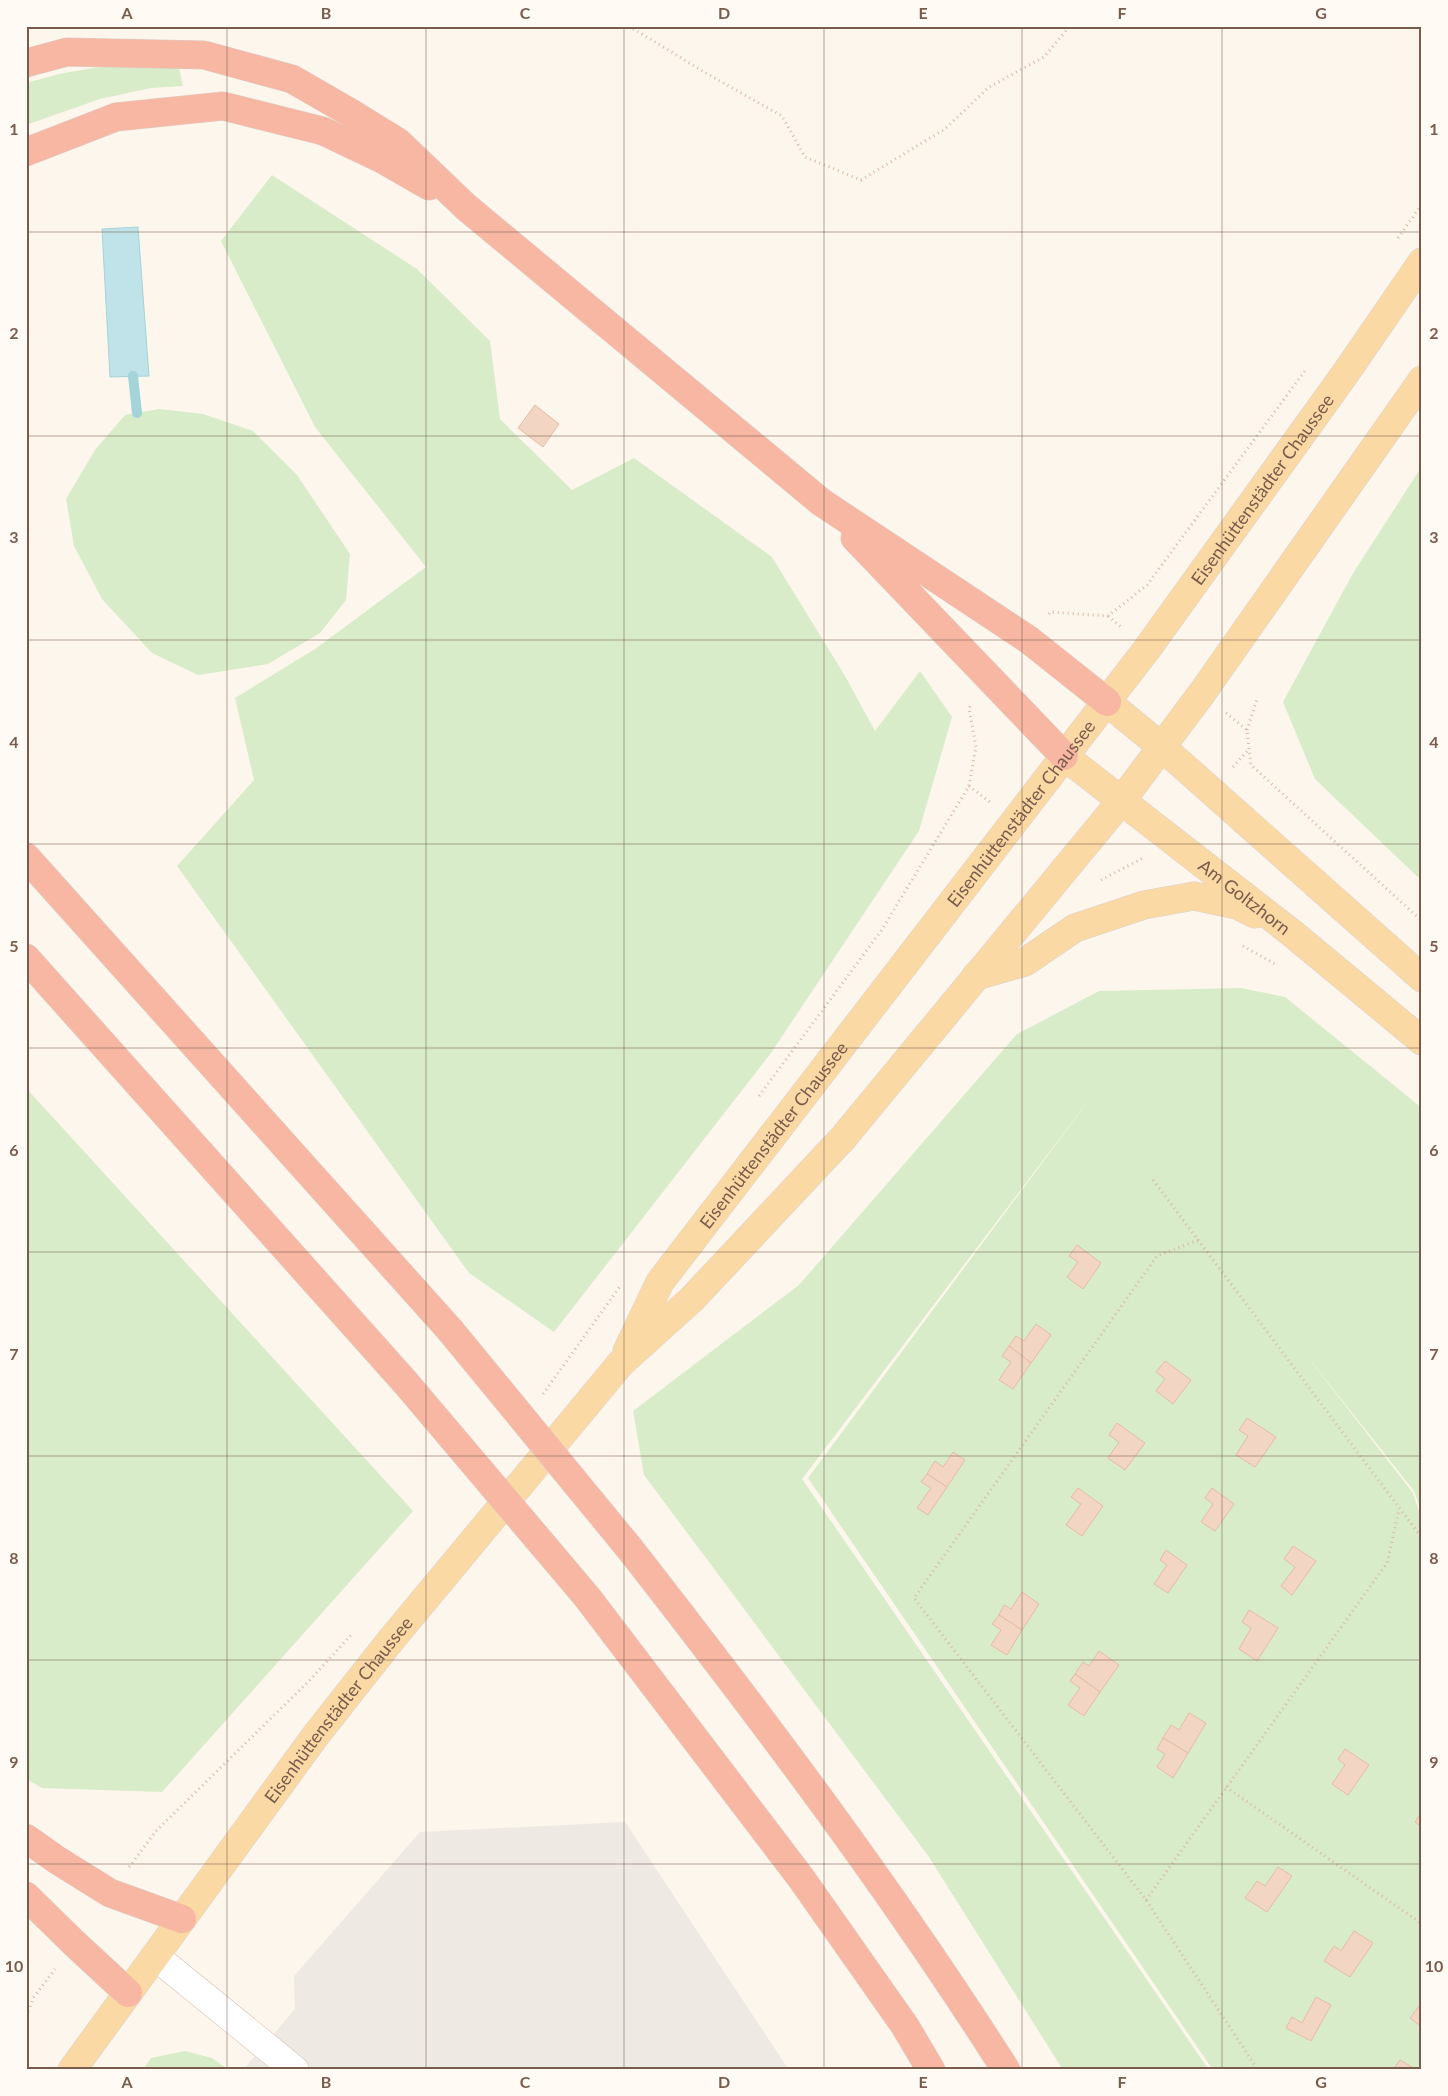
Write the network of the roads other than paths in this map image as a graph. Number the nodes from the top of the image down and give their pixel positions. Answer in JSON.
{"nodes":[{"id":1,"x":26,"y":63,"type":"edge"},
{"id":2,"x":26,"y":152,"type":"edge"},
{"id":3,"x":466,"y":207,"type":"junction"},
{"id":4,"x":1422,"y":262,"type":"edge"},
{"id":5,"x":1422,"y":380,"type":"edge"},
{"id":6,"x":821,"y":502,"type":"junction"},
{"id":7,"x":1107,"y":702,"type":"junction"},
{"id":8,"x":1163,"y":748,"type":"junction"},
{"id":9,"x":1064,"y":756,"type":"junction"},
{"id":10,"x":1122,"y":800,"type":"junction"},
{"id":11,"x":26,"y":857,"type":"edge"},
{"id":12,"x":1293,"y":934,"type":"junction"},
{"id":13,"x":26,"y":958,"type":"edge"},
{"id":14,"x":976,"y":976,"type":"junction"},
{"id":15,"x":1422,"y":978,"type":"edge"},
{"id":16,"x":1422,"y":1041,"type":"edge"},
{"id":17,"x":621,"y":1363,"type":"junction"},
{"id":18,"x":26,"y":1838,"type":"edge"},
{"id":19,"x":26,"y":1896,"type":"edge"},
{"id":20,"x":182,"y":1919,"type":"junction"},
{"id":21,"x":155,"y":1956,"type":"junction"},
{"id":22,"x":128,"y":1993,"type":"junction"},
{"id":23,"x":72,"y":2070,"type":"edge"},
{"id":24,"x":295,"y":2070,"type":"edge"},
{"id":25,"x":931,"y":2070,"type":"edge"},
{"id":26,"x":1006,"y":2070,"type":"edge"}],
"edges":[{"from":1,"to":3,"type":"highway"},
{"from":2,"to":3,"type":"highway"},
{"from":3,"to":6,"type":"highway"},
{"from":4,"to":7,"type":"main road","name":"Eisenhüttenstädter Chaussee"},
{"from":5,"to":8,"type":"main road","name":"Eisenhüttenstädter Chaussee"},
{"from":6,"to":7,"type":"highway"},
{"from":6,"to":9,"type":"highway"},
{"from":7,"to":8,"type":"main road"},
{"from":7,"to":9,"type":"main road","name":"Eisenhüttenstädter Chaussee"},
{"from":8,"to":10,"type":"main road","name":"Eisenhüttenstädter Chaussee"},
{"from":8,"to":15,"type":"main road"},
{"from":9,"to":10,"type":"main road","name":"Am Goltzhorn"},
{"from":9,"to":17,"type":"main road","name":"Eisenhüttenstädter Chaussee"},
{"from":10,"to":12,"type":"main road","name":"Am Goltzhorn"},
{"from":10,"to":14,"type":"main road","name":"Eisenhüttenstädter Chaussee"},
{"from":11,"to":26,"type":"highway","bridge":true},
{"from":12,"to":14,"type":"main road"},
{"from":12,"to":16,"type":"main road","name":"Am Goltzhorn"},
{"from":13,"to":25,"type":"highway","bridge":true},
{"from":14,"to":17,"type":"main road","name":"Eisenhüttenstädter Chaussee"},
{"from":17,"to":20,"type":"main road","name":"Eisenhüttenstädter Chaussee"},
{"from":18,"to":20,"type":"highway"},
{"from":19,"to":22,"type":"highway"},
{"from":20,"to":21,"type":"main road","name":"Eisenhüttenstädter Chaussee"},
{"from":21,"to":22,"type":"main road","name":"Eisenhüttenstädter Chaussee"},
{"from":21,"to":24,"type":"lane"},
{"from":22,"to":23,"type":"main road","name":"Eisenhüttenstädter Chaussee"}]}
